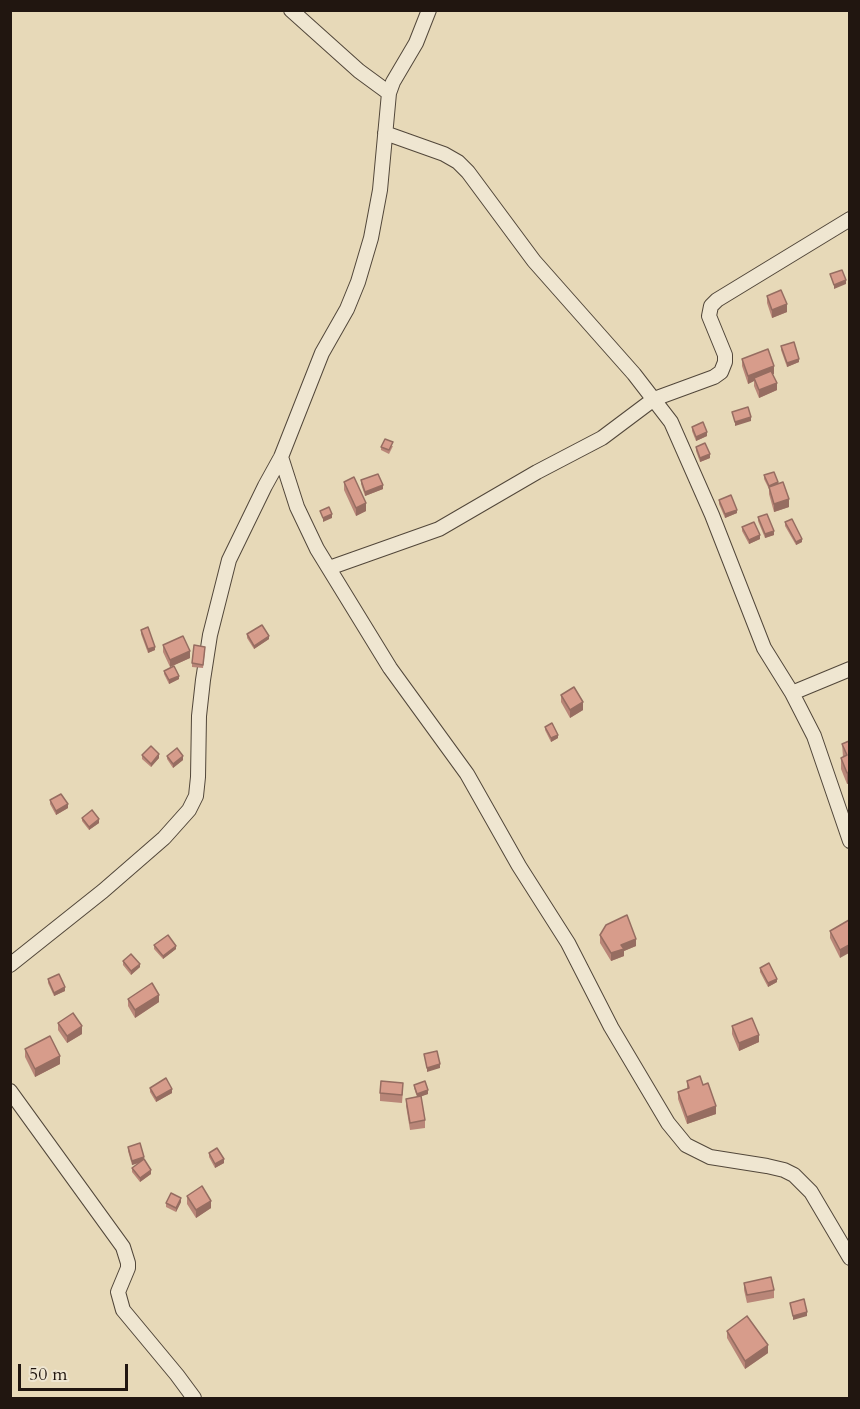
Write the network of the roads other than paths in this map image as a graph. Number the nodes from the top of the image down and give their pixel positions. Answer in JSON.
{"nodes":[{"id":1,"x":291,"y":10,"type":"edge"},
{"id":2,"x":429,"y":10,"type":"edge"},
{"id":3,"x":389,"y":93,"type":"junction"},
{"id":4,"x":385,"y":133,"type":"junction"},
{"id":5,"x":849,"y":219,"type":"edge"},
{"id":6,"x":654,"y":399,"type":"junction"},
{"id":7,"x":281,"y":457,"type":"junction"},
{"id":8,"x":328,"y":568,"type":"junction"},
{"id":9,"x":849,"y":669,"type":"edge"},
{"id":10,"x":792,"y":693,"type":"junction"},
{"id":11,"x":849,"y":841,"type":"edge"},
{"id":12,"x":10,"y":966,"type":"edge"},
{"id":13,"x":10,"y":1091,"type":"edge"},
{"id":14,"x":849,"y":1258,"type":"edge"},
{"id":15,"x":194,"y":1398,"type":"edge"}],
"edges":[{"from":1,"to":3,"type":"street"},
{"from":2,"to":3,"type":"street"},
{"from":3,"to":4,"type":"street"},
{"from":4,"to":6,"type":"street"},
{"from":4,"to":7,"type":"street"},
{"from":5,"to":6,"type":"street"},
{"from":6,"to":8,"type":"street"},
{"from":6,"to":10,"type":"street"},
{"from":7,"to":8,"type":"street"},
{"from":7,"to":12,"type":"street"},
{"from":8,"to":14,"type":"street"},
{"from":9,"to":10,"type":"street"},
{"from":10,"to":11,"type":"street"},
{"from":13,"to":15,"type":"street"}]}
